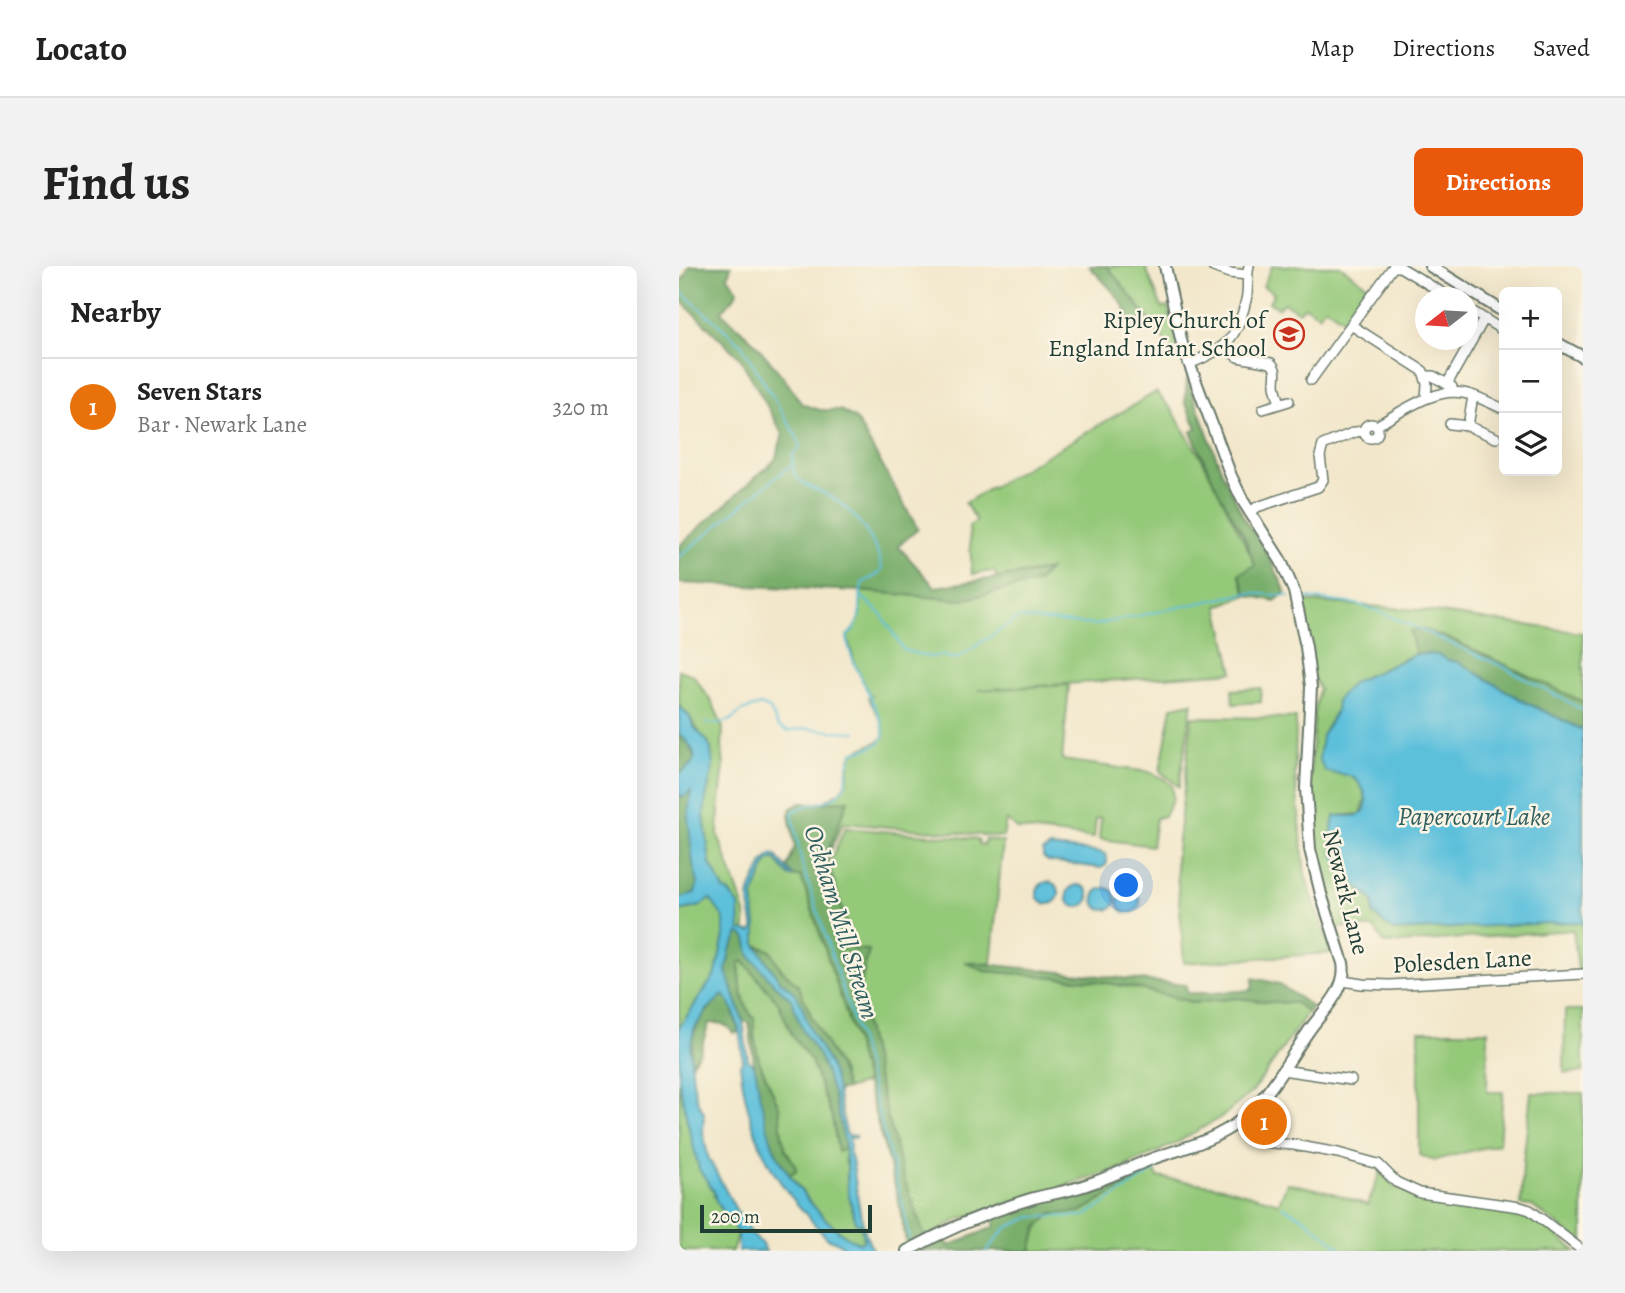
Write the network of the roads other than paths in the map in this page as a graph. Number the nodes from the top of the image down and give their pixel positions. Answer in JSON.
{"nodes":[{"id":1,"x":1165,"y":266,"type":"edge"},
{"id":2,"x":1430,"y":266,"type":"edge"},
{"id":3,"x":1213,"y":267,"type":"edge"},
{"id":4,"x":1399,"y":267,"type":"edge"},
{"id":5,"x":1248,"y":271,"type":"edge"},
{"id":6,"x":1433,"y":287,"type":"edge"},
{"id":7,"x":1499,"y":309,"type":"edge"},
{"id":8,"x":1478,"y":315,"type":"edge"},
{"id":9,"x":1484,"y":319,"type":"junction"},
{"id":10,"x":1351,"y":325,"type":"junction"},
{"id":11,"x":1499,"y":328,"type":"edge"},
{"id":12,"x":1562,"y":345,"type":"edge"},
{"id":13,"x":1224,"y":347,"type":"junction"},
{"id":14,"x":1583,"y":357,"type":"edge"},
{"id":15,"x":1189,"y":363,"type":"junction"},
{"id":16,"x":1425,"y":376,"type":"junction"},
{"id":17,"x":1311,"y":380,"type":"dead end"},
{"id":18,"x":1447,"y":384,"type":"junction"},
{"id":19,"x":1457,"y":392,"type":"junction"},
{"id":20,"x":1473,"y":396,"type":"junction"},
{"id":21,"x":1426,"y":398,"type":"junction"},
{"id":22,"x":1499,"y":407,"type":"edge"},
{"id":23,"x":1263,"y":409,"type":"dead end"},
{"id":24,"x":1450,"y":424,"type":"dead end"},
{"id":25,"x":1468,"y":426,"type":"junction"},
{"id":26,"x":1496,"y":438,"type":"dead end"},
{"id":27,"x":1250,"y":513,"type":"junction"},
{"id":28,"x":1583,"y":974,"type":"edge"},
{"id":29,"x":1343,"y":981,"type":"junction"},
{"id":30,"x":1282,"y":1070,"type":"junction"},
{"id":31,"x":1351,"y":1080,"type":"dead end"},
{"id":32,"x":1239,"y":1121,"type":"junction"},
{"id":33,"x":911,"y":1249,"type":"edge"},
{"id":34,"x":1583,"y":1251,"type":"edge"}],
"edges":[{"from":1,"to":15,"type":"main road","name":"Newark Lane"},
{"from":2,"to":7,"type":"main road"},
{"from":3,"to":5,"type":"street"},
{"from":4,"to":6,"type":"street"},
{"from":4,"to":10,"type":"street"},
{"from":5,"to":13,"type":"street"},
{"from":8,"to":9,"type":"street"},
{"from":9,"to":11,"type":"street"},
{"from":9,"to":18,"type":"street"},
{"from":10,"to":16,"type":"street"},
{"from":10,"to":17,"type":"street"},
{"from":12,"to":14,"type":"main road"},
{"from":13,"to":15,"type":"street"},
{"from":13,"to":23,"type":"street"},
{"from":15,"to":27,"type":"main road","name":"Newark Lane"},
{"from":16,"to":18,"type":"street"},
{"from":16,"to":21,"type":"street"},
{"from":18,"to":19,"type":"street"},
{"from":19,"to":20,"type":"street"},
{"from":19,"to":21,"type":"street"},
{"from":20,"to":22,"type":"street"},
{"from":20,"to":25,"type":"street"},
{"from":21,"to":27,"type":"street"},
{"from":24,"to":25,"type":"street"},
{"from":25,"to":26,"type":"street"},
{"from":27,"to":29,"type":"main road","name":"Newark Lane"},
{"from":28,"to":29,"type":"street","name":"Polesden Lane"},
{"from":29,"to":30,"type":"main road","name":"Newark Lane"},
{"from":30,"to":31,"type":"street"},
{"from":30,"to":32,"type":"main road","name":"Newark Lane"},
{"from":32,"to":33,"type":"main road","name":"Newark Lane"},
{"from":32,"to":34,"type":"street"}]}
